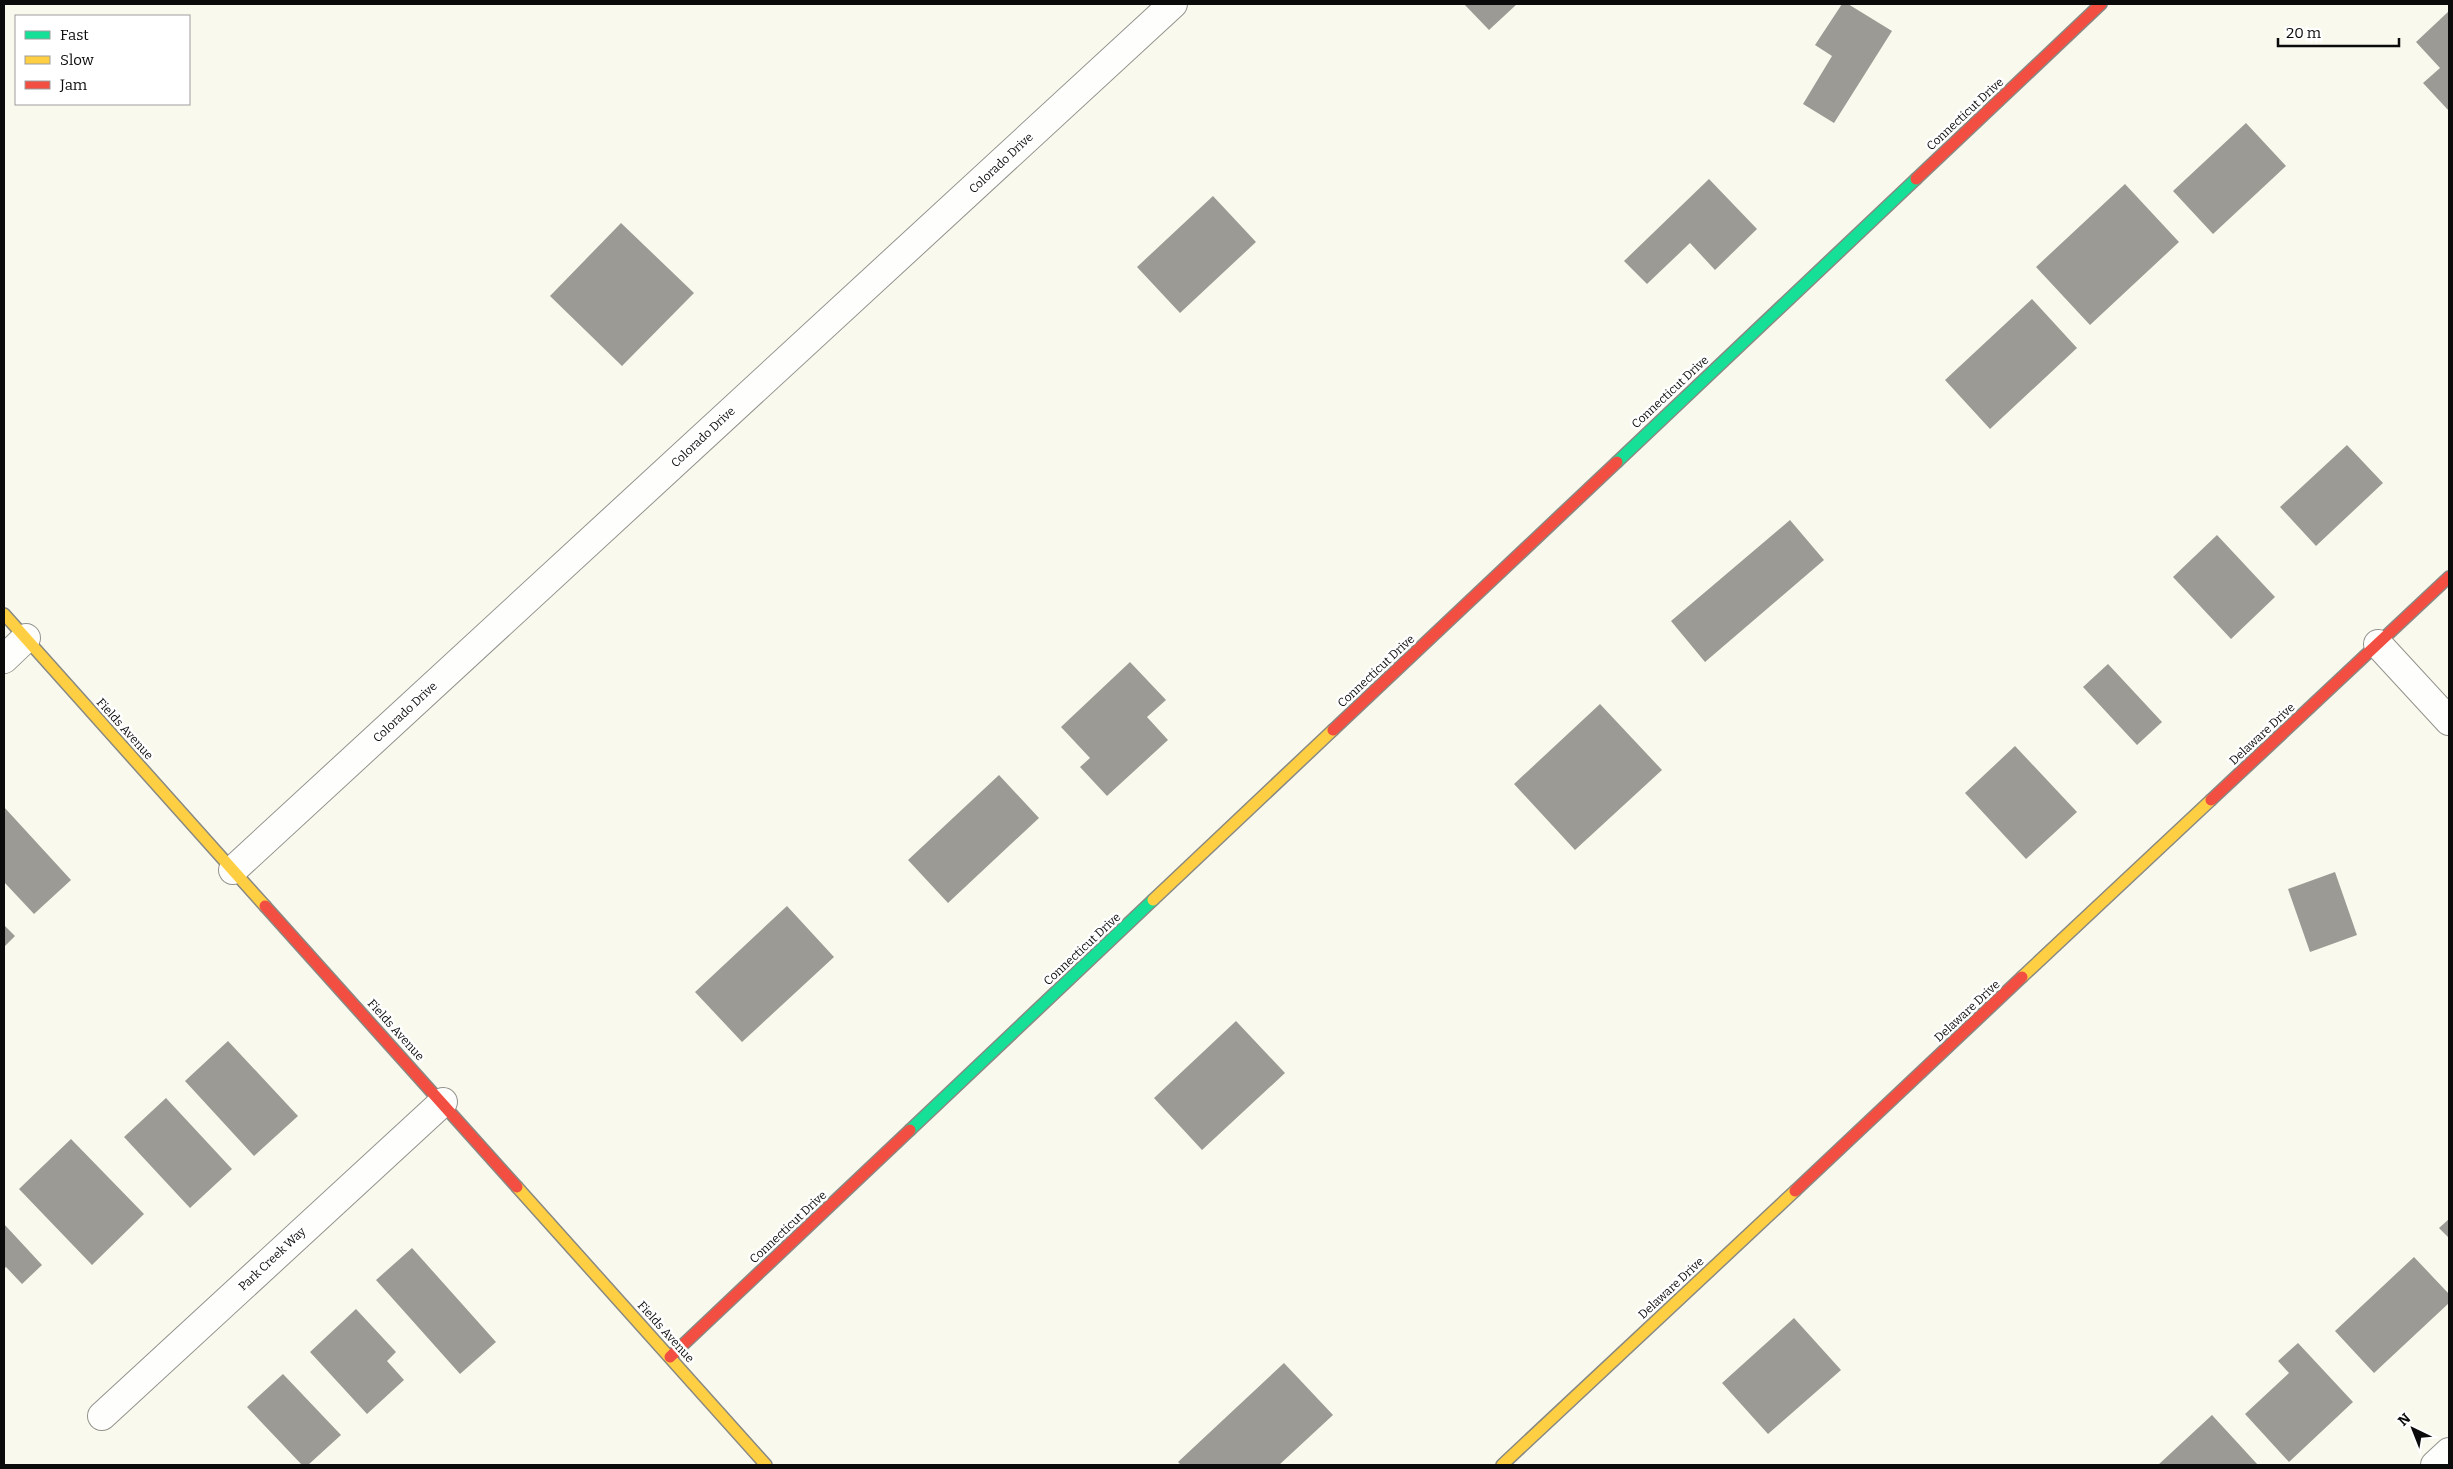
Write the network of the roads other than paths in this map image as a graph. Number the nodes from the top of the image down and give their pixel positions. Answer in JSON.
{"nodes":[{"id":1,"x":1173,"y":4,"type":"edge"},
{"id":2,"x":2101,"y":4,"type":"edge"},
{"id":3,"x":2449,"y":577,"type":"edge"},
{"id":4,"x":4,"y":614,"type":"edge"},
{"id":5,"x":26,"y":638,"type":"junction"},
{"id":6,"x":2378,"y":644,"type":"junction"},
{"id":7,"x":4,"y":658,"type":"edge"},
{"id":8,"x":2449,"y":721,"type":"edge"},
{"id":9,"x":233,"y":870,"type":"junction"},
{"id":10,"x":443,"y":1102,"type":"junction"},
{"id":11,"x":670,"y":1357,"type":"junction"},
{"id":12,"x":102,"y":1416,"type":"dead end"},
{"id":13,"x":2449,"y":1452,"type":"edge"},
{"id":14,"x":766,"y":1465,"type":"edge"},
{"id":15,"x":1502,"y":1465,"type":"edge"},
{"id":16,"x":2435,"y":1465,"type":"edge"}],
"edges":[{"from":1,"to":9,"type":"street","name":"Colorado Drive"},
{"from":2,"to":11,"type":"street","name":"Connecticut Drive"},
{"from":3,"to":6,"type":"street","name":"Delaware Drive"},
{"from":4,"to":5,"type":"street","name":"Fields Avenue"},
{"from":5,"to":7,"type":"street"},
{"from":5,"to":9,"type":"street","name":"Fields Avenue"},
{"from":6,"to":8,"type":"street"},
{"from":6,"to":15,"type":"street","name":"Delaware Drive"},
{"from":9,"to":10,"type":"street","name":"Fields Avenue"},
{"from":10,"to":11,"type":"street","name":"Fields Avenue"},
{"from":10,"to":12,"type":"street","name":"Park Creek Way"},
{"from":11,"to":14,"type":"street","name":"Fields Avenue"},
{"from":13,"to":16,"type":"street"}]}
